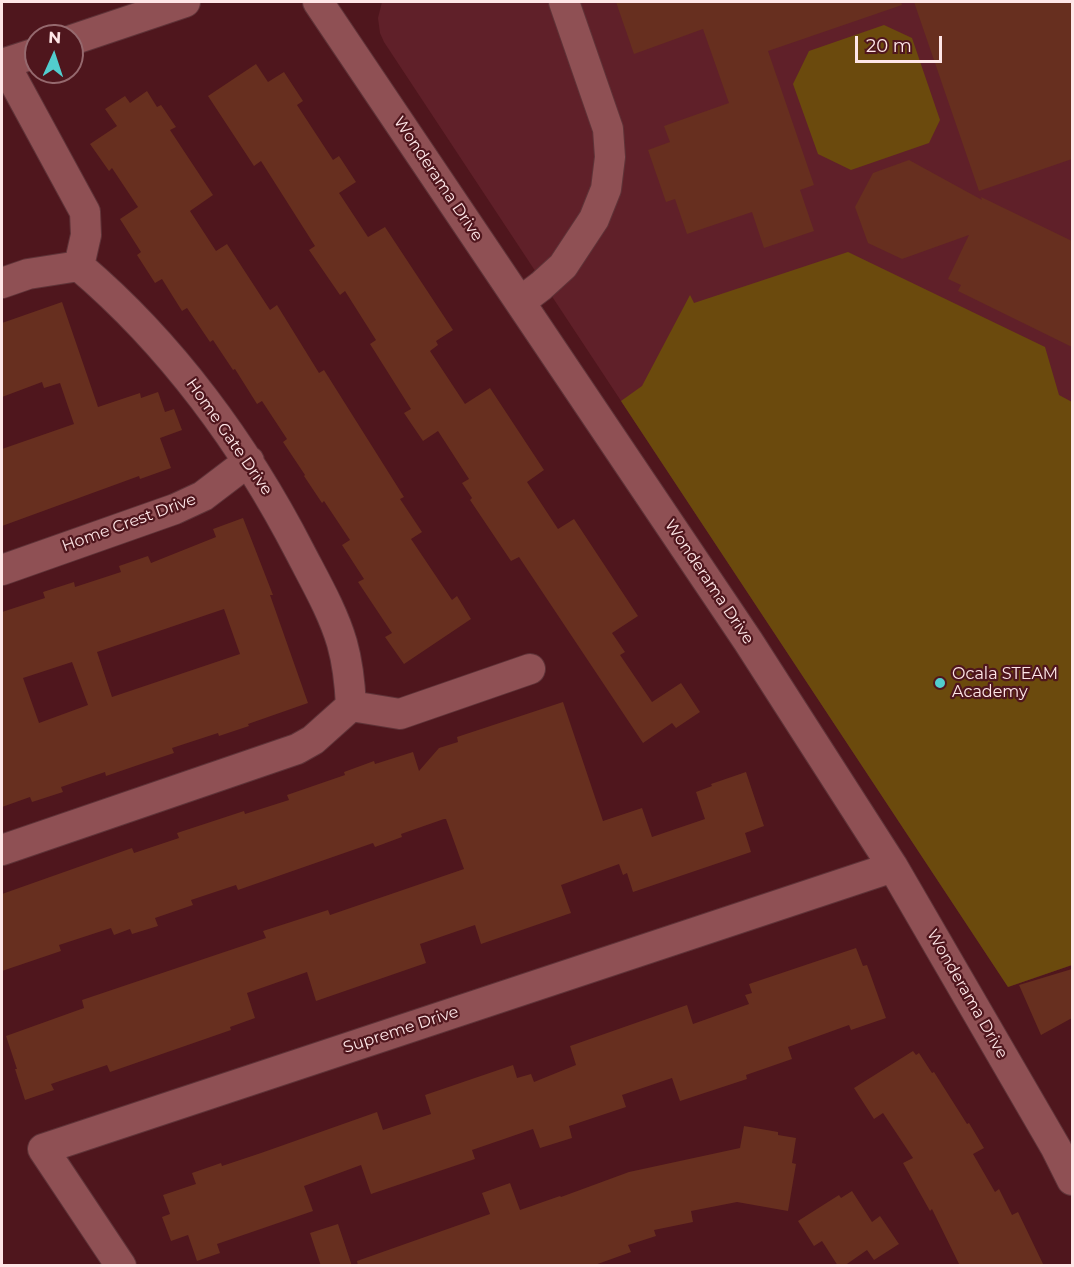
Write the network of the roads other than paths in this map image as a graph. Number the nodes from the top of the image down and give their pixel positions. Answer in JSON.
{"nodes":[{"id":1,"x":185,"y":2,"type":"edge"},
{"id":2,"x":318,"y":2,"type":"edge"},
{"id":3,"x":564,"y":2,"type":"edge"},
{"id":4,"x":84,"y":36,"type":"edge"},
{"id":5,"x":24,"y":56,"type":"edge"},
{"id":6,"x":3,"y":64,"type":"edge"},
{"id":7,"x":79,"y":266,"type":"junction"},
{"id":8,"x":2,"y":283,"type":"edge"},
{"id":9,"x":520,"y":302,"type":"junction"},
{"id":10,"x":249,"y":461,"type":"junction"},
{"id":11,"x":2,"y":570,"type":"edge"},
{"id":12,"x":530,"y":669,"type":"dead end"},
{"id":13,"x":351,"y":706,"type":"junction"},
{"id":14,"x":2,"y":850,"type":"edge"},
{"id":15,"x":892,"y":867,"type":"junction"},
{"id":16,"x":1064,"y":1145,"type":"edge"},
{"id":17,"x":1072,"y":1180,"type":"edge"},
{"id":18,"x":121,"y":1266,"type":"edge"}],
"edges":[{"from":1,"to":4,"type":"street"},
{"from":2,"to":9,"type":"street","name":"Wonderama Drive"},
{"from":3,"to":9,"type":"street"},
{"from":5,"to":6,"type":"street"},
{"from":6,"to":7,"type":"street"},
{"from":7,"to":8,"type":"street"},
{"from":7,"to":10,"type":"street","name":"Home Gate Drive"},
{"from":9,"to":15,"type":"street","name":"Wonderama Drive"},
{"from":10,"to":11,"type":"street","name":"Home Crest Drive"},
{"from":10,"to":13,"type":"street","name":"Home Gate Drive"},
{"from":12,"to":13,"type":"street"},
{"from":13,"to":14,"type":"street"},
{"from":15,"to":16,"type":"street","name":"Wonderama Drive"},
{"from":15,"to":18,"type":"street","name":"Supreme Drive"},
{"from":16,"to":17,"type":"street","name":"Wonderama Drive"}]}
